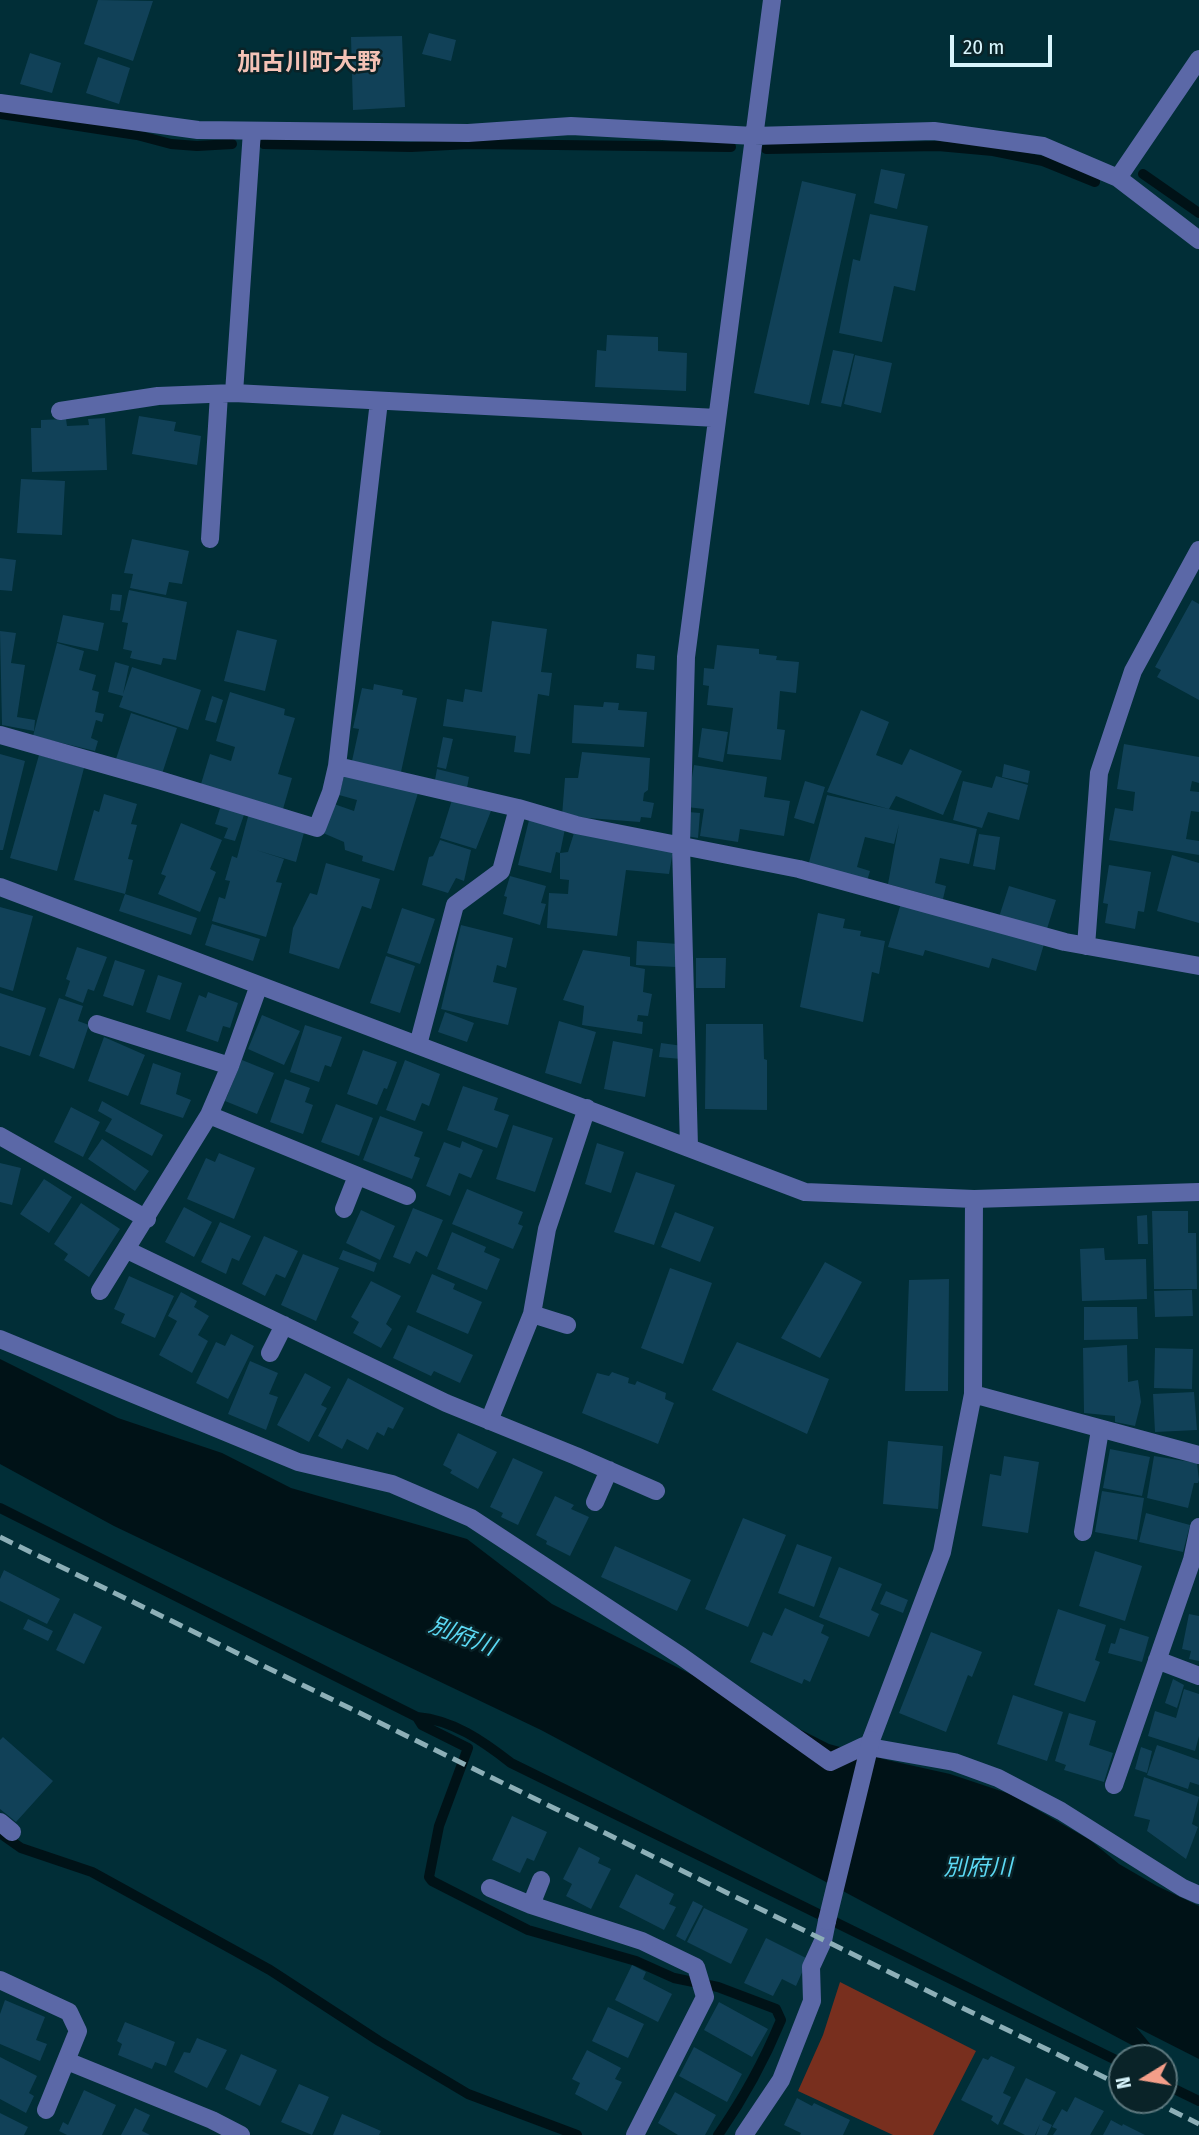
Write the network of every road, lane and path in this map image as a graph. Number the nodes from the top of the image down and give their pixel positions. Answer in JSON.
{"nodes":[{"id":1,"x":772,"y":0,"type":"edge"},
{"id":2,"x":1199,"y":60,"type":"edge"},
{"id":3,"x":0,"y":103,"type":"edge"},
{"id":4,"x":252,"y":131,"type":"junction"},
{"id":5,"x":754,"y":136,"type":"junction"},
{"id":6,"x":1118,"y":178,"type":"junction"},
{"id":7,"x":1199,"y":240,"type":"edge"},
{"id":8,"x":226,"y":394,"type":"junction"},
{"id":9,"x":379,"y":401,"type":"junction"},
{"id":10,"x":60,"y":411,"type":"dead end"},
{"id":11,"x":717,"y":418,"type":"junction"},
{"id":12,"x":210,"y":539,"type":"dead end"},
{"id":13,"x":1199,"y":550,"type":"edge"},
{"id":14,"x":0,"y":735,"type":"edge"},
{"id":15,"x":337,"y":766,"type":"junction"},
{"id":16,"x":518,"y":808,"type":"junction"},
{"id":17,"x":681,"y":845,"type":"junction"},
{"id":18,"x":0,"y":887,"type":"edge"},
{"id":19,"x":1086,"y":946,"type":"junction"},
{"id":20,"x":1199,"y":966,"type":"edge"},
{"id":21,"x":258,"y":985,"type":"junction"},
{"id":22,"x":97,"y":1024,"type":"dead end"},
{"id":23,"x":418,"y":1045,"type":"junction"},
{"id":24,"x":230,"y":1066,"type":"junction"},
{"id":25,"x":587,"y":1108,"type":"junction"},
{"id":26,"x":209,"y":1115,"type":"junction"},
{"id":27,"x":0,"y":1136,"type":"edge"},
{"id":28,"x":689,"y":1147,"type":"junction"},
{"id":29,"x":357,"y":1176,"type":"junction"},
{"id":30,"x":1199,"y":1192,"type":"edge"},
{"id":31,"x":407,"y":1196,"type":"dead end"},
{"id":32,"x":974,"y":1199,"type":"junction"},
{"id":33,"x":344,"y":1209,"type":"dead end"},
{"id":34,"x":147,"y":1219,"type":"junction"},
{"id":35,"x":127,"y":1250,"type":"junction"},
{"id":36,"x":100,"y":1291,"type":"dead end"},
{"id":37,"x":532,"y":1314,"type":"junction"},
{"id":38,"x":284,"y":1325,"type":"junction"},
{"id":39,"x":566,"y":1325,"type":"dead end"},
{"id":40,"x":0,"y":1339,"type":"edge"},
{"id":41,"x":270,"y":1353,"type":"dead end"},
{"id":42,"x":973,"y":1394,"type":"junction"},
{"id":43,"x":489,"y":1420,"type":"junction"},
{"id":44,"x":1100,"y":1430,"type":"junction"},
{"id":45,"x":1199,"y":1455,"type":"edge"},
{"id":46,"x":609,"y":1470,"type":"junction"},
{"id":47,"x":656,"y":1492,"type":"dead end"},
{"id":48,"x":595,"y":1502,"type":"dead end"},
{"id":49,"x":1199,"y":1527,"type":"edge"},
{"id":50,"x":1083,"y":1532,"type":"dead end"},
{"id":51,"x":1195,"y":1562,"type":"edge"},
{"id":52,"x":1157,"y":1660,"type":"junction"},
{"id":53,"x":1199,"y":1676,"type":"edge"},
{"id":54,"x":1114,"y":1785,"type":"dead end"},
{"id":55,"x":541,"y":1880,"type":"dead end"},
{"id":56,"x":491,"y":1888,"type":"dead end"},
{"id":57,"x":1199,"y":1895,"type":"edge"},
{"id":58,"x":530,"y":1905,"type":"junction"},
{"id":59,"x":0,"y":1980,"type":"edge"},
{"id":60,"x":67,"y":2061,"type":"junction"},
{"id":61,"x":46,"y":2110,"type":"dead end"},
{"id":62,"x":241,"y":2135,"type":"edge"},
{"id":63,"x":635,"y":2135,"type":"edge"},
{"id":64,"x":744,"y":2135,"type":"edge"}],
"edges":[{"from":1,"to":5,"type":"street"},
{"from":2,"to":6,"type":"street"},
{"from":3,"to":4,"type":"street"},
{"from":4,"to":5,"type":"street"},
{"from":4,"to":8,"type":"street"},
{"from":5,"to":6,"type":"street"},
{"from":5,"to":11,"type":"street"},
{"from":6,"to":7,"type":"street"},
{"from":8,"to":9,"type":"street"},
{"from":8,"to":10,"type":"street"},
{"from":8,"to":12,"type":"street"},
{"from":9,"to":11,"type":"street"},
{"from":9,"to":15,"type":"street"},
{"from":11,"to":17,"type":"street"},
{"from":13,"to":19,"type":"street"},
{"from":14,"to":15,"type":"street"},
{"from":15,"to":16,"type":"street"},
{"from":16,"to":17,"type":"street"},
{"from":16,"to":23,"type":"street"},
{"from":17,"to":19,"type":"street"},
{"from":17,"to":28,"type":"street"},
{"from":18,"to":21,"type":"street"},
{"from":19,"to":20,"type":"street"},
{"from":21,"to":23,"type":"street"},
{"from":21,"to":24,"type":"street"},
{"from":22,"to":24,"type":"street"},
{"from":23,"to":25,"type":"street"},
{"from":24,"to":26,"type":"street"},
{"from":25,"to":28,"type":"street"},
{"from":25,"to":37,"type":"street"},
{"from":26,"to":29,"type":"street"},
{"from":26,"to":34,"type":"street"},
{"from":27,"to":34,"type":"street"},
{"from":28,"to":32,"type":"street"},
{"from":29,"to":31,"type":"street"},
{"from":29,"to":33,"type":"street"},
{"from":30,"to":32,"type":"street"},
{"from":32,"to":42,"type":"street"},
{"from":34,"to":35,"type":"street"},
{"from":35,"to":36,"type":"street"},
{"from":35,"to":38,"type":"street"},
{"from":37,"to":39,"type":"street"},
{"from":37,"to":43,"type":"street"},
{"from":38,"to":41,"type":"street"},
{"from":38,"to":43,"type":"street"},
{"from":40,"to":57,"type":"street"},
{"from":42,"to":44,"type":"street"},
{"from":42,"to":64,"type":"street","bridge":true},
{"from":43,"to":46,"type":"street"},
{"from":44,"to":45,"type":"street"},
{"from":44,"to":50,"type":"street"},
{"from":46,"to":47,"type":"street"},
{"from":46,"to":48,"type":"street"},
{"from":49,"to":51,"type":"street"},
{"from":51,"to":52,"type":"street"},
{"from":52,"to":53,"type":"street"},
{"from":52,"to":54,"type":"street"},
{"from":55,"to":58,"type":"street"},
{"from":56,"to":58,"type":"street"},
{"from":58,"to":63,"type":"street"},
{"from":59,"to":60,"type":"street"},
{"from":60,"to":61,"type":"street"},
{"from":60,"to":62,"type":"street"}]}
